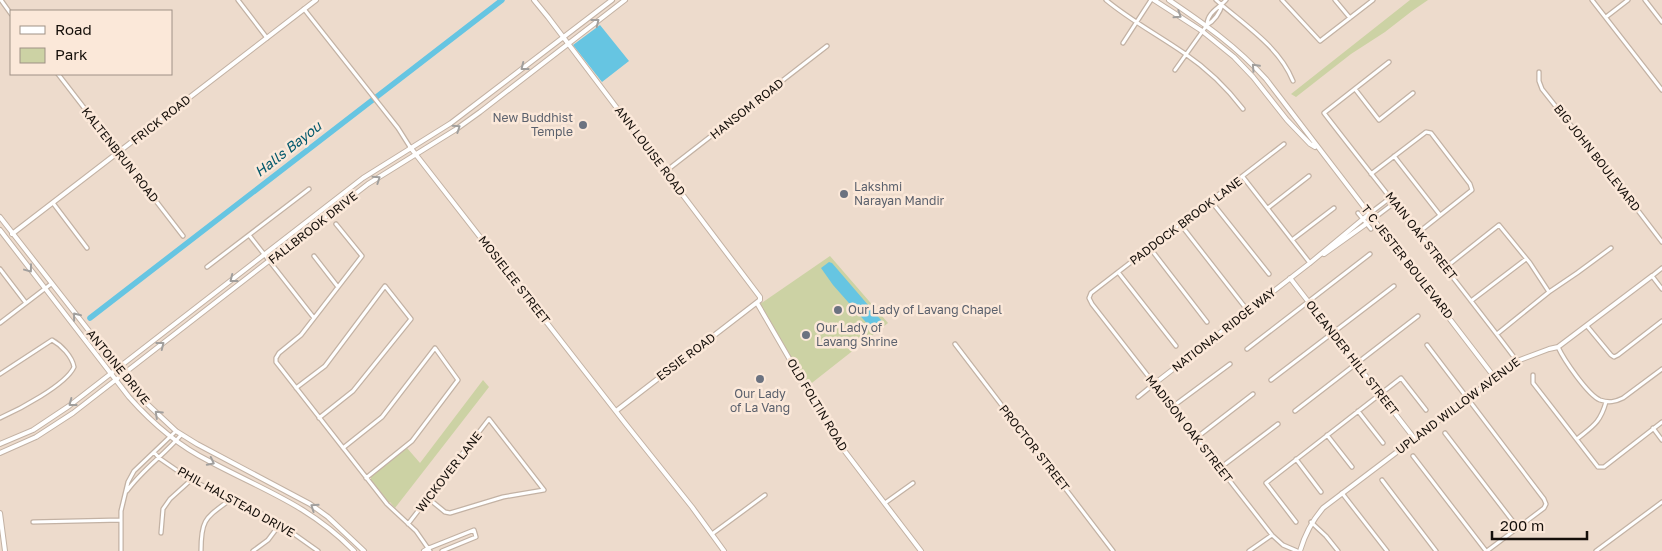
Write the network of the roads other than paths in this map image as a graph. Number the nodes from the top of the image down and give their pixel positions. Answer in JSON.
{"nodes":[{"id":1,"x":0,"y":0,"type":"edge"},
{"id":2,"x":238,"y":0,"type":"edge"},
{"id":3,"x":316,"y":0,"type":"edge"},
{"id":4,"x":534,"y":0,"type":"edge"},
{"id":5,"x":612,"y":0,"type":"edge"},
{"id":6,"x":625,"y":0,"type":"edge"},
{"id":7,"x":1106,"y":0,"type":"edge"},
{"id":8,"x":1153,"y":0,"type":"edge"},
{"id":9,"x":1169,"y":0,"type":"edge"},
{"id":10,"x":1216,"y":0,"type":"edge"},
{"id":11,"x":1226,"y":0,"type":"edge"},
{"id":12,"x":1282,"y":0,"type":"edge"},
{"id":13,"x":1335,"y":0,"type":"edge"},
{"id":14,"x":1373,"y":0,"type":"edge"},
{"id":15,"x":1592,"y":0,"type":"edge"},
{"id":16,"x":1628,"y":0,"type":"edge"},
{"id":17,"x":1645,"y":0,"type":"edge"},
{"id":18,"x":1222,"y":5,"type":"junction"},
{"id":19,"x":304,"y":9,"type":"junction"},
{"id":20,"x":10,"y":13,"type":"edge"},
{"id":21,"x":1606,"y":17,"type":"junction"},
{"id":22,"x":1350,"y":18,"type":"junction"},
{"id":23,"x":1136,"y":22,"type":"junction"},
{"id":24,"x":1662,"y":22,"type":"edge"},
{"id":25,"x":1207,"y":25,"type":"junction"},
{"id":26,"x":1202,"y":31,"type":"junction"},
{"id":27,"x":563,"y":37,"type":"junction"},
{"id":28,"x":267,"y":38,"type":"junction"},
{"id":29,"x":1122,"y":43,"type":"dead end"},
{"id":30,"x":568,"y":44,"type":"junction"},
{"id":31,"x":827,"y":46,"type":"dead end"},
{"id":32,"x":1186,"y":54,"type":"junction"},
{"id":33,"x":1390,"y":62,"type":"dead end"},
{"id":34,"x":1174,"y":70,"type":"dead end"},
{"id":35,"x":1539,"y":72,"type":"dead end"},
{"id":36,"x":59,"y":75,"type":"edge"},
{"id":37,"x":1293,"y":81,"type":"dead end"},
{"id":38,"x":1355,"y":89,"type":"junction"},
{"id":39,"x":1662,"y":90,"type":"edge"},
{"id":40,"x":1414,"y":93,"type":"dead end"},
{"id":41,"x":1286,"y":105,"type":"junction"},
{"id":42,"x":1243,"y":110,"type":"dead end"},
{"id":43,"x":1279,"y":110,"type":"junction"},
{"id":44,"x":1284,"y":144,"type":"dead end"},
{"id":45,"x":410,"y":147,"type":"junction"},
{"id":46,"x":1317,"y":148,"type":"junction"},
{"id":47,"x":119,"y":153,"type":"junction"},
{"id":48,"x":415,"y":154,"type":"junction"},
{"id":49,"x":1394,"y":156,"type":"junction"},
{"id":50,"x":666,"y":171,"type":"junction"},
{"id":51,"x":1371,"y":174,"type":"junction"},
{"id":52,"x":1243,"y":176,"type":"junction"},
{"id":53,"x":1309,"y":176,"type":"dead end"},
{"id":54,"x":309,"y":189,"type":"dead end"},
{"id":55,"x":1390,"y":198,"type":"junction"},
{"id":56,"x":1211,"y":201,"type":"junction"},
{"id":57,"x":53,"y":203,"type":"junction"},
{"id":58,"x":1394,"y":203,"type":"junction"},
{"id":59,"x":1268,"y":208,"type":"junction"},
{"id":60,"x":1334,"y":208,"type":"dead end"},
{"id":61,"x":1358,"y":213,"type":"dead end"},
{"id":62,"x":1369,"y":214,"type":"junction"},
{"id":63,"x":1440,"y":215,"type":"junction"},
{"id":64,"x":0,"y":217,"type":"edge"},
{"id":65,"x":1363,"y":219,"type":"junction"},
{"id":66,"x":1373,"y":219,"type":"junction"},
{"id":67,"x":336,"y":224,"type":"dead end"},
{"id":68,"x":1366,"y":224,"type":"junction"},
{"id":69,"x":1181,"y":225,"type":"junction"},
{"id":70,"x":1371,"y":229,"type":"dead end"},
{"id":71,"x":0,"y":230,"type":"edge"},
{"id":72,"x":1419,"y":232,"type":"junction"},
{"id":73,"x":12,"y":234,"type":"junction"},
{"id":74,"x":249,"y":235,"type":"junction"},
{"id":75,"x":183,"y":236,"type":"dead end"},
{"id":76,"x":6,"y":239,"type":"junction"},
{"id":77,"x":1292,"y":240,"type":"junction"},
{"id":78,"x":1662,"y":242,"type":"edge"},
{"id":79,"x":87,"y":248,"type":"dead end"},
{"id":80,"x":1150,"y":248,"type":"junction"},
{"id":81,"x":1611,"y":248,"type":"dead end"},
{"id":82,"x":1370,"y":254,"type":"dead end"},
{"id":83,"x":264,"y":255,"type":"junction"},
{"id":84,"x":314,"y":256,"type":"dead end"},
{"id":85,"x":1526,"y":258,"type":"junction"},
{"id":86,"x":269,"y":262,"type":"junction"},
{"id":87,"x":1310,"y":263,"type":"junction"},
{"id":88,"x":1446,"y":267,"type":"junction"},
{"id":89,"x":207,"y":268,"type":"dead end"},
{"id":90,"x":1662,"y":268,"type":"edge"},
{"id":91,"x":0,"y":269,"type":"edge"},
{"id":92,"x":1118,"y":272,"type":"junction"},
{"id":93,"x":1269,"y":274,"type":"dead end"},
{"id":94,"x":1652,"y":276,"type":"junction"},
{"id":95,"x":1290,"y":278,"type":"junction"},
{"id":96,"x":51,"y":284,"type":"junction"},
{"id":97,"x":1394,"y":286,"type":"dead end"},
{"id":98,"x":338,"y":287,"type":"junction"},
{"id":99,"x":44,"y":289,"type":"junction"},
{"id":100,"x":1662,"y":289,"type":"edge"},
{"id":101,"x":1549,"y":292,"type":"junction"},
{"id":102,"x":1089,"y":298,"type":"joint"},
{"id":103,"x":1471,"y":301,"type":"junction"},
{"id":104,"x":757,"y":302,"type":"junction"},
{"id":105,"x":1308,"y":302,"type":"junction"},
{"id":106,"x":26,"y":303,"type":"junction"},
{"id":107,"x":1248,"y":311,"type":"junction"},
{"id":108,"x":1418,"y":316,"type":"dead end"},
{"id":109,"x":183,"y":318,"type":"junction"},
{"id":110,"x":314,"y":318,"type":"junction"},
{"id":111,"x":1662,"y":321,"type":"edge"},
{"id":112,"x":1207,"y":322,"type":"dead end"},
{"id":113,"x":0,"y":323,"type":"edge"},
{"id":114,"x":188,"y":324,"type":"junction"},
{"id":115,"x":1587,"y":326,"type":"junction"},
{"id":116,"x":1333,"y":333,"type":"junction"},
{"id":117,"x":1497,"y":334,"type":"junction"},
{"id":118,"x":954,"y":344,"type":"dead end"},
{"id":119,"x":1427,"y":345,"type":"dead end"},
{"id":120,"x":1176,"y":346,"type":"dead end"},
{"id":121,"x":1558,"y":347,"type":"junction"},
{"id":122,"x":1247,"y":349,"type":"dead end"},
{"id":123,"x":1516,"y":361,"type":"junction"},
{"id":124,"x":1230,"y":364,"type":"dead end"},
{"id":125,"x":1356,"y":364,"type":"junction"},
{"id":126,"x":118,"y":368,"type":"junction"},
{"id":127,"x":1662,"y":369,"type":"edge"},
{"id":128,"x":111,"y":373,"type":"junction"},
{"id":129,"x":0,"y":374,"type":"edge"},
{"id":130,"x":122,"y":374,"type":"junction"},
{"id":131,"x":1533,"y":375,"type":"dead end"},
{"id":132,"x":1495,"y":378,"type":"junction"},
{"id":133,"x":116,"y":379,"type":"junction"},
{"id":134,"x":1271,"y":380,"type":"dead end"},
{"id":135,"x":1154,"y":384,"type":"junction"},
{"id":136,"x":296,"y":388,"type":"junction"},
{"id":137,"x":1253,"y":394,"type":"dead end"},
{"id":138,"x":1380,"y":394,"type":"junction"},
{"id":139,"x":1138,"y":397,"type":"dead end"},
{"id":140,"x":1468,"y":399,"type":"junction"},
{"id":141,"x":1606,"y":402,"type":"junction"},
{"id":142,"x":1172,"y":407,"type":"junction"},
{"id":143,"x":1426,"y":410,"type":"dead end"},
{"id":144,"x":616,"y":411,"type":"junction"},
{"id":145,"x":1295,"y":411,"type":"dead end"},
{"id":146,"x":1358,"y":411,"type":"junction"},
{"id":147,"x":0,"y":418,"type":"edge"},
{"id":148,"x":319,"y":418,"type":"junction"},
{"id":149,"x":1662,"y":422,"type":"edge"},
{"id":150,"x":1278,"y":424,"type":"dead end"},
{"id":151,"x":1653,"y":428,"type":"junction"},
{"id":152,"x":176,"y":431,"type":"junction"},
{"id":153,"x":1445,"y":433,"type":"dead end"},
{"id":154,"x":181,"y":434,"type":"junction"},
{"id":155,"x":1327,"y":435,"type":"junction"},
{"id":156,"x":170,"y":436,"type":"junction"},
{"id":157,"x":1196,"y":438,"type":"junction"},
{"id":158,"x":1414,"y":438,"type":"junction"},
{"id":159,"x":1577,"y":439,"type":"junction"},
{"id":160,"x":1662,"y":440,"type":"edge"},
{"id":161,"x":176,"y":441,"type":"junction"},
{"id":162,"x":1383,"y":443,"type":"dead end"},
{"id":163,"x":0,"y":444,"type":"edge"},
{"id":164,"x":343,"y":448,"type":"junction"},
{"id":165,"x":154,"y":452,"type":"junction"},
{"id":166,"x":0,"y":453,"type":"edge"},
{"id":167,"x":1413,"y":456,"type":"dead end"},
{"id":168,"x":159,"y":458,"type":"junction"},
{"id":169,"x":1296,"y":459,"type":"junction"},
{"id":170,"x":1352,"y":467,"type":"dead end"},
{"id":171,"x":1220,"y":468,"type":"junction"},
{"id":172,"x":244,"y":470,"type":"junction"},
{"id":173,"x":241,"y":477,"type":"junction"},
{"id":174,"x":366,"y":478,"type":"junction"},
{"id":175,"x":191,"y":480,"type":"junction"},
{"id":176,"x":1382,"y":480,"type":"dead end"},
{"id":177,"x":913,"y":483,"type":"dead end"},
{"id":178,"x":126,"y":492,"type":"junction"},
{"id":179,"x":1321,"y":492,"type":"dead end"},
{"id":180,"x":1342,"y":493,"type":"junction"},
{"id":181,"x":765,"y":495,"type":"dead end"},
{"id":182,"x":231,"y":499,"type":"junction"},
{"id":183,"x":429,"y":499,"type":"junction"},
{"id":184,"x":1662,"y":502,"type":"edge"},
{"id":185,"x":885,"y":503,"type":"junction"},
{"id":186,"x":0,"y":513,"type":"edge"},
{"id":187,"x":328,"y":517,"type":"junction"},
{"id":188,"x":121,"y":520,"type":"junction"},
{"id":189,"x":33,"y":522,"type":"dead end"},
{"id":190,"x":1296,"y":522,"type":"dead end"},
{"id":191,"x":1311,"y":522,"type":"junction"},
{"id":192,"x":323,"y":523,"type":"junction"},
{"id":193,"x":280,"y":524,"type":"junction"},
{"id":194,"x":408,"y":524,"type":"junction"},
{"id":195,"x":1518,"y":528,"type":"junction"},
{"id":196,"x":161,"y":533,"type":"dead end"},
{"id":197,"x":712,"y":534,"type":"junction"},
{"id":198,"x":1272,"y":535,"type":"junction"},
{"id":199,"x":428,"y":550,"type":"edge"},
{"id":200,"x":6,"y":551,"type":"edge"},
{"id":201,"x":121,"y":551,"type":"edge"},
{"id":202,"x":201,"y":551,"type":"edge"},
{"id":203,"x":253,"y":551,"type":"edge"},
{"id":204,"x":319,"y":551,"type":"edge"},
{"id":205,"x":354,"y":551,"type":"edge"},
{"id":206,"x":364,"y":551,"type":"edge"},
{"id":207,"x":442,"y":551,"type":"edge"},
{"id":208,"x":724,"y":551,"type":"edge"},
{"id":209,"x":921,"y":551,"type":"edge"},
{"id":210,"x":1113,"y":551,"type":"edge"},
{"id":211,"x":1249,"y":551,"type":"edge"},
{"id":212,"x":1298,"y":551,"type":"edge"},
{"id":213,"x":1338,"y":551,"type":"edge"},
{"id":214,"x":1387,"y":551,"type":"edge"},
{"id":215,"x":1436,"y":551,"type":"edge"},
{"id":216,"x":1487,"y":551,"type":"edge"},
{"id":217,"x":1596,"y":551,"type":"edge"}],
"edges":[{"from":1,"to":20,"type":"street"},
{"from":2,"to":28,"type":"street"},
{"from":3,"to":19,"type":"street","name":"FRICK ROAD"},
{"from":4,"to":27,"type":"street","name":"ANN LOUISE ROAD"},
{"from":5,"to":27,"type":"street","name":"FALLBROOK DRIVE"},
{"from":30,"to":6,"type":"street","name":"FALLBROOK DRIVE","one_way":true},
{"from":7,"to":23,"type":"street"},
{"from":8,"to":23,"type":"street"},
{"from":8,"to":26,"type":"street","name":"T C JESTER BOULEVARD","one_way":true},
{"from":9,"to":25,"type":"street","name":"T C JESTER BOULEVARD"},
{"from":10,"to":18,"type":"street"},
{"from":11,"to":18,"type":"street"},
{"from":12,"to":22,"type":"street"},
{"from":13,"to":22,"type":"street"},
{"from":14,"to":22,"type":"street"},
{"from":15,"to":21,"type":"street"},
{"from":16,"to":21,"type":"street"},
{"from":17,"to":24,"type":"street"},
{"from":18,"to":25,"type":"street"},
{"from":18,"to":37,"type":"street"},
{"from":19,"to":28,"type":"street","name":"FRICK ROAD"},
{"from":19,"to":45,"type":"street","name":"MOSIELEE STREET"},
{"from":21,"to":39,"type":"street"},
{"from":23,"to":29,"type":"street"},
{"from":23,"to":32,"type":"street"},
{"from":25,"to":26,"type":"street"},
{"from":41,"to":25,"type":"street","name":"T C JESTER BOULEVARD","one_way":true},
{"from":26,"to":32,"type":"street"},
{"from":26,"to":43,"type":"street","name":"T C JESTER BOULEVARD"},
{"from":27,"to":30,"type":"street","name":"ANN LOUISE ROAD"},
{"from":27,"to":45,"type":"street","name":"FALLBROOK DRIVE","one_way":true},
{"from":28,"to":47,"type":"street","name":"FRICK ROAD"},
{"from":48,"to":30,"type":"street","name":"FALLBROOK DRIVE","one_way":true},
{"from":30,"to":50,"type":"street","name":"ANN LOUISE ROAD"},
{"from":31,"to":50,"type":"street","name":"HANSOM ROAD"},
{"from":32,"to":34,"type":"street"},
{"from":32,"to":42,"type":"street"},
{"from":33,"to":38,"type":"street"},
{"from":35,"to":78,"type":"street","name":"BIG JOHN BOULEVARD"},
{"from":36,"to":47,"type":"street","name":"KALTENBRUN ROAD"},
{"from":38,"to":40,"type":"street"},
{"from":38,"to":51,"type":"street","name":"MAIN OAK STREET"},
{"from":41,"to":43,"type":"street"},
{"from":41,"to":46,"type":"street","name":"T C JESTER BOULEVARD"},
{"from":43,"to":46,"type":"street","name":"T C JESTER BOULEVARD"},
{"from":44,"to":52,"type":"street","name":"PADDOCK BROOK LANE"},
{"from":45,"to":48,"type":"street","name":"MOSIELEE STREET"},
{"from":45,"to":83,"type":"street","name":"FALLBROOK DRIVE"},
{"from":46,"to":62,"type":"street","name":"T C JESTER BOULEVARD"},
{"from":47,"to":57,"type":"street","name":"FRICK ROAD"},
{"from":47,"to":75,"type":"street","name":"KALTENBRUN ROAD"},
{"from":86,"to":48,"type":"street","name":"FALLBROOK DRIVE","one_way":true},
{"from":48,"to":144,"type":"street","name":"MOSIELEE STREET"},
{"from":49,"to":51,"type":"street"},
{"from":49,"to":63,"type":"street"},
{"from":49,"to":63,"type":"street"},
{"from":50,"to":104,"type":"street","name":"ANN LOUISE ROAD"},
{"from":51,"to":55,"type":"street","name":"MAIN OAK STREET"},
{"from":52,"to":56,"type":"street","name":"PADDOCK BROOK LANE"},
{"from":52,"to":59,"type":"street"},
{"from":53,"to":59,"type":"street"},
{"from":54,"to":74,"type":"street"},
{"from":55,"to":58,"type":"street","name":"MAIN OAK STREET"},
{"from":55,"to":62,"type":"street","name":"NATIONAL RIDGE WAY"},
{"from":56,"to":69,"type":"street","name":"PADDOCK BROOK LANE"},
{"from":56,"to":93,"type":"street"},
{"from":57,"to":73,"type":"street","name":"FRICK ROAD"},
{"from":57,"to":79,"type":"street"},
{"from":58,"to":66,"type":"street","name":"NATIONAL RIDGE WAY"},
{"from":58,"to":72,"type":"street","name":"MAIN OAK STREET"},
{"from":59,"to":77,"type":"street"},
{"from":60,"to":77,"type":"street"},
{"from":61,"to":65,"type":"street","name":"T C JESTER BOULEVARD"},
{"from":62,"to":65,"type":"street","name":"NATIONAL RIDGE WAY"},
{"from":62,"to":66,"type":"street","name":"T C JESTER BOULEVARD"},
{"from":63,"to":72,"type":"street"},
{"from":64,"to":73,"type":"street","name":"ANTOINE DRIVE"},
{"from":65,"to":68,"type":"street","name":"T C JESTER BOULEVARD"},
{"from":65,"to":87,"type":"street","name":"NATIONAL RIDGE WAY"},
{"from":66,"to":68,"type":"street","name":"NATIONAL RIDGE WAY"},
{"from":66,"to":132,"type":"street","name":"T C JESTER BOULEVARD"},
{"from":67,"to":98,"type":"street"},
{"from":68,"to":70,"type":"street","name":"T C JESTER BOULEVARD"},
{"from":68,"to":87,"type":"street","name":"NATIONAL RIDGE WAY"},
{"from":69,"to":80,"type":"street","name":"PADDOCK BROOK LANE"},
{"from":69,"to":107,"type":"street"},
{"from":71,"to":76,"type":"street","name":"ANTOINE DRIVE"},
{"from":72,"to":88,"type":"street","name":"MAIN OAK STREET"},
{"from":73,"to":76,"type":"street","name":"FRICK ROAD"},
{"from":73,"to":96,"type":"street","name":"ANTOINE DRIVE"},
{"from":74,"to":83,"type":"street"},
{"from":74,"to":89,"type":"street"},
{"from":76,"to":99,"type":"street","name":"ANTOINE DRIVE","one_way":true},
{"from":77,"to":87,"type":"street"},
{"from":80,"to":92,"type":"street","name":"PADDOCK BROOK LANE"},
{"from":80,"to":112,"type":"street"},
{"from":81,"to":101,"type":"street"},
{"from":82,"to":105,"type":"street"},
{"from":83,"to":86,"type":"street"},
{"from":83,"to":109,"type":"street","name":"FALLBROOK DRIVE","one_way":true},
{"from":84,"to":98,"type":"street"},
{"from":85,"to":88,"type":"street"},
{"from":85,"to":101,"type":"street"},
{"from":85,"to":103,"type":"street"},
{"from":86,"to":110,"type":"street"},
{"from":86,"to":114,"type":"street","name":"FALLBROOK DRIVE"},
{"from":87,"to":95,"type":"street","name":"NATIONAL RIDGE WAY"},
{"from":88,"to":103,"type":"street","name":"MAIN OAK STREET"},
{"from":90,"to":94,"type":"street","name":"UPLAND WILLOW AVENUE"},
{"from":91,"to":106,"type":"street"},
{"from":92,"to":102,"type":"street","name":"PADDOCK BROOK LANE"},
{"from":92,"to":120,"type":"street"},
{"from":94,"to":100,"type":"street"},
{"from":94,"to":115,"type":"street","name":"UPLAND WILLOW AVENUE"},
{"from":95,"to":105,"type":"street","name":"OLEANDER HILL STREET"},
{"from":95,"to":107,"type":"street","name":"NATIONAL RIDGE WAY"},
{"from":96,"to":99,"type":"street"},
{"from":126,"to":96,"type":"street","name":"ANTOINE DRIVE","one_way":true},
{"from":97,"to":116,"type":"street"},
{"from":98,"to":110,"type":"street"},
{"from":99,"to":106,"type":"street"},
{"from":99,"to":128,"type":"street","name":"ANTOINE DRIVE"},
{"from":101,"to":117,"type":"street"},
{"from":102,"to":135,"type":"street","name":"MADISON OAK STREET"},
{"from":103,"to":117,"type":"street","name":"MAIN OAK STREET"},
{"from":104,"to":144,"type":"street","name":"ESSIE ROAD"},
{"from":104,"to":185,"type":"street","name":"OLD FOLTIN ROAD"},
{"from":105,"to":116,"type":"street","name":"OLEANDER HILL STREET"},
{"from":105,"to":122,"type":"street"},
{"from":106,"to":113,"type":"street"},
{"from":107,"to":135,"type":"street","name":"NATIONAL RIDGE WAY"},
{"from":108,"to":125,"type":"street"},
{"from":109,"to":114,"type":"street"},
{"from":109,"to":126,"type":"street","name":"FALLBROOK DRIVE"},
{"from":110,"to":136,"type":"street"},
{"from":111,"to":115,"type":"street"},
{"from":130,"to":114,"type":"street","name":"FALLBROOK DRIVE","one_way":true},
{"from":115,"to":121,"type":"street","name":"UPLAND WILLOW AVENUE"},
{"from":116,"to":125,"type":"street","name":"OLEANDER HILL STREET"},
{"from":116,"to":134,"type":"street"},
{"from":117,"to":123,"type":"street","name":"MAIN OAK STREET"},
{"from":118,"to":210,"type":"street","name":"PROCTOR STREET"},
{"from":119,"to":140,"type":"street"},
{"from":121,"to":123,"type":"street","name":"UPLAND WILLOW AVENUE"},
{"from":121,"to":141,"type":"street"},
{"from":123,"to":132,"type":"street","name":"UPLAND WILLOW AVENUE"},
{"from":124,"to":142,"type":"street"},
{"from":125,"to":138,"type":"street","name":"OLEANDER HILL STREET"},
{"from":125,"to":145,"type":"street"},
{"from":126,"to":128,"type":"street","name":"FALLBROOK DRIVE"},
{"from":126,"to":130,"type":"street","name":"ANTOINE DRIVE"},
{"from":127,"to":141,"type":"street"},
{"from":128,"to":133,"type":"street","name":"ANTOINE DRIVE"},
{"from":128,"to":163,"type":"street","name":"FALLBROOK DRIVE","one_way":true},
{"from":129,"to":147,"type":"street"},
{"from":130,"to":133,"type":"street","name":"FALLBROOK DRIVE"},
{"from":152,"to":130,"type":"street","name":"ANTOINE DRIVE","one_way":true},
{"from":131,"to":159,"type":"street"},
{"from":132,"to":140,"type":"street","name":"UPLAND WILLOW AVENUE"},
{"from":133,"to":156,"type":"street","name":"ANTOINE DRIVE"},
{"from":133,"to":166,"type":"street","name":"FALLBROOK DRIVE"},
{"from":135,"to":139,"type":"street","name":"NATIONAL RIDGE WAY"},
{"from":135,"to":142,"type":"street","name":"MADISON OAK STREET"},
{"from":136,"to":148,"type":"street"},
{"from":136,"to":148,"type":"street"},
{"from":137,"to":157,"type":"street"},
{"from":138,"to":143,"type":"street"},
{"from":138,"to":146,"type":"street"},
{"from":138,"to":158,"type":"street","name":"OLEANDER HILL STREET"},
{"from":140,"to":158,"type":"street","name":"UPLAND WILLOW AVENUE"},
{"from":140,"to":195,"type":"street"},
{"from":141,"to":159,"type":"street"},
{"from":142,"to":157,"type":"street","name":"MADISON OAK STREET"},
{"from":144,"to":197,"type":"street","name":"MOSIELEE STREET"},
{"from":146,"to":155,"type":"street"},
{"from":146,"to":162,"type":"street"},
{"from":148,"to":164,"type":"street"},
{"from":149,"to":151,"type":"street"},
{"from":150,"to":171,"type":"street"},
{"from":151,"to":159,"type":"street"},
{"from":151,"to":160,"type":"street"},
{"from":152,"to":154,"type":"street","name":"ANTOINE DRIVE"},
{"from":152,"to":156,"type":"street"},
{"from":153,"to":195,"type":"street"},
{"from":154,"to":161,"type":"street"},
{"from":154,"to":172,"type":"street","name":"ANTOINE DRIVE"},
{"from":155,"to":169,"type":"street"},
{"from":155,"to":170,"type":"street"},
{"from":156,"to":161,"type":"street","name":"ANTOINE DRIVE"},
{"from":156,"to":165,"type":"street"},
{"from":157,"to":171,"type":"street","name":"MADISON OAK STREET"},
{"from":158,"to":180,"type":"street","name":"UPLAND WILLOW AVENUE"},
{"from":161,"to":168,"type":"street"},
{"from":161,"to":173,"type":"street","name":"ANTOINE DRIVE","one_way":true},
{"from":164,"to":174,"type":"street"},
{"from":164,"to":174,"type":"street"},
{"from":165,"to":168,"type":"street","name":"PHIL HALSTEAD DRIVE"},
{"from":165,"to":178,"type":"street"},
{"from":167,"to":216,"type":"street"},
{"from":168,"to":175,"type":"street","name":"PHIL HALSTEAD DRIVE"},
{"from":168,"to":178,"type":"street"},
{"from":169,"to":179,"type":"street"},
{"from":169,"to":190,"type":"street"},
{"from":171,"to":198,"type":"street","name":"MADISON OAK STREET"},
{"from":172,"to":173,"type":"street"},
{"from":187,"to":172,"type":"street","name":"ANTOINE DRIVE","one_way":true},
{"from":173,"to":192,"type":"street","name":"ANTOINE DRIVE"},
{"from":174,"to":194,"type":"street"},
{"from":175,"to":182,"type":"street","name":"PHIL HALSTEAD DRIVE"},
{"from":175,"to":196,"type":"street"},
{"from":176,"to":215,"type":"street"},
{"from":177,"to":185,"type":"street"},
{"from":178,"to":188,"type":"street"},
{"from":180,"to":191,"type":"street","name":"UPLAND WILLOW AVENUE"},
{"from":180,"to":214,"type":"street"},
{"from":181,"to":197,"type":"street"},
{"from":182,"to":193,"type":"street","name":"PHIL HALSTEAD DRIVE"},
{"from":182,"to":202,"type":"street"},
{"from":183,"to":183,"type":"street","name":"WICKOVER LANE"},
{"from":183,"to":194,"type":"street","name":"WICKOVER LANE"},
{"from":184,"to":217,"type":"street"},
{"from":185,"to":209,"type":"street","name":"OLD FOLTIN ROAD"},
{"from":186,"to":200,"type":"street"},
{"from":187,"to":192,"type":"street"},
{"from":187,"to":206,"type":"street","name":"ANTOINE DRIVE"},
{"from":188,"to":189,"type":"street"},
{"from":188,"to":201,"type":"street"},
{"from":191,"to":212,"type":"street","name":"UPLAND WILLOW AVENUE"},
{"from":191,"to":213,"type":"street"},
{"from":192,"to":205,"type":"street","name":"ANTOINE DRIVE"},
{"from":193,"to":203,"type":"street"},
{"from":193,"to":204,"type":"street","name":"PHIL HALSTEAD DRIVE"},
{"from":194,"to":199,"type":"street"},
{"from":195,"to":216,"type":"street"},
{"from":197,"to":208,"type":"street","name":"MOSIELEE STREET"},
{"from":198,"to":211,"type":"street"},
{"from":198,"to":212,"type":"street","name":"MADISON OAK STREET"},
{"from":199,"to":207,"type":"street"}]}
